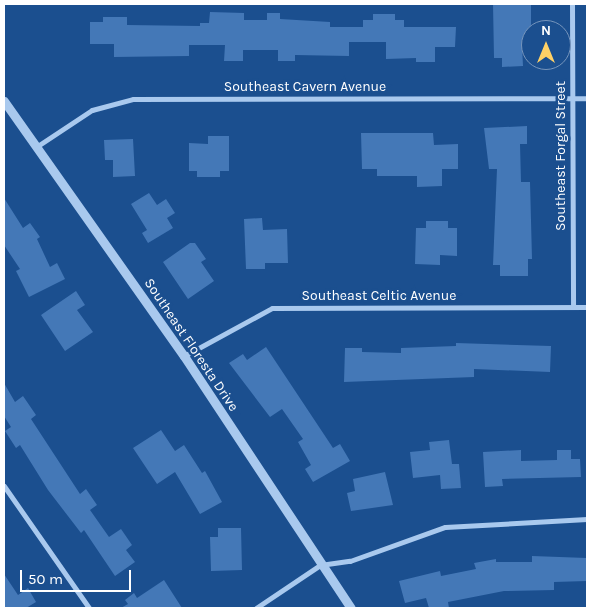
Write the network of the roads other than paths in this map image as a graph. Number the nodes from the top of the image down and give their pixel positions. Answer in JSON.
{"nodes":[{"id":1,"x":572,"y":4,"type":"edge"},
{"id":2,"x":572,"y":98,"type":"junction"},
{"id":3,"x":587,"y":98,"type":"edge"},
{"id":4,"x":4,"y":101,"type":"edge"},
{"id":5,"x":36,"y":147,"type":"junction"},
{"id":6,"x":573,"y":307,"type":"junction"},
{"id":7,"x":587,"y":307,"type":"edge"},
{"id":8,"x":184,"y":356,"type":"junction"},
{"id":9,"x":4,"y":486,"type":"edge"},
{"id":10,"x":587,"y":519,"type":"edge"},
{"id":11,"x":320,"y":565,"type":"junction"},
{"id":12,"x":89,"y":608,"type":"edge"},
{"id":13,"x":256,"y":608,"type":"edge"},
{"id":14,"x":350,"y":608,"type":"edge"}],
"edges":[{"from":1,"to":2,"type":"street","name":"Southeast Forgal Street"},
{"from":2,"to":3,"type":"street","name":"Southeast Cavern Avenue"},
{"from":2,"to":5,"type":"street","name":"Southeast Cavern Avenue"},
{"from":2,"to":6,"type":"street","name":"Southeast Forgal Street"},
{"from":4,"to":5,"type":"street","name":"Southeast Floresta Drive"},
{"from":5,"to":8,"type":"street","name":"Southeast Floresta Drive"},
{"from":6,"to":7,"type":"street","name":"Southeast Celtic Avenue"},
{"from":6,"to":8,"type":"street","name":"Southeast Celtic Avenue"},
{"from":8,"to":11,"type":"street","name":"Southeast Floresta Drive"},
{"from":9,"to":12,"type":"street"},
{"from":10,"to":11,"type":"street"},
{"from":11,"to":13,"type":"street"},
{"from":11,"to":14,"type":"street","name":"Southeast Floresta Drive"}]}
